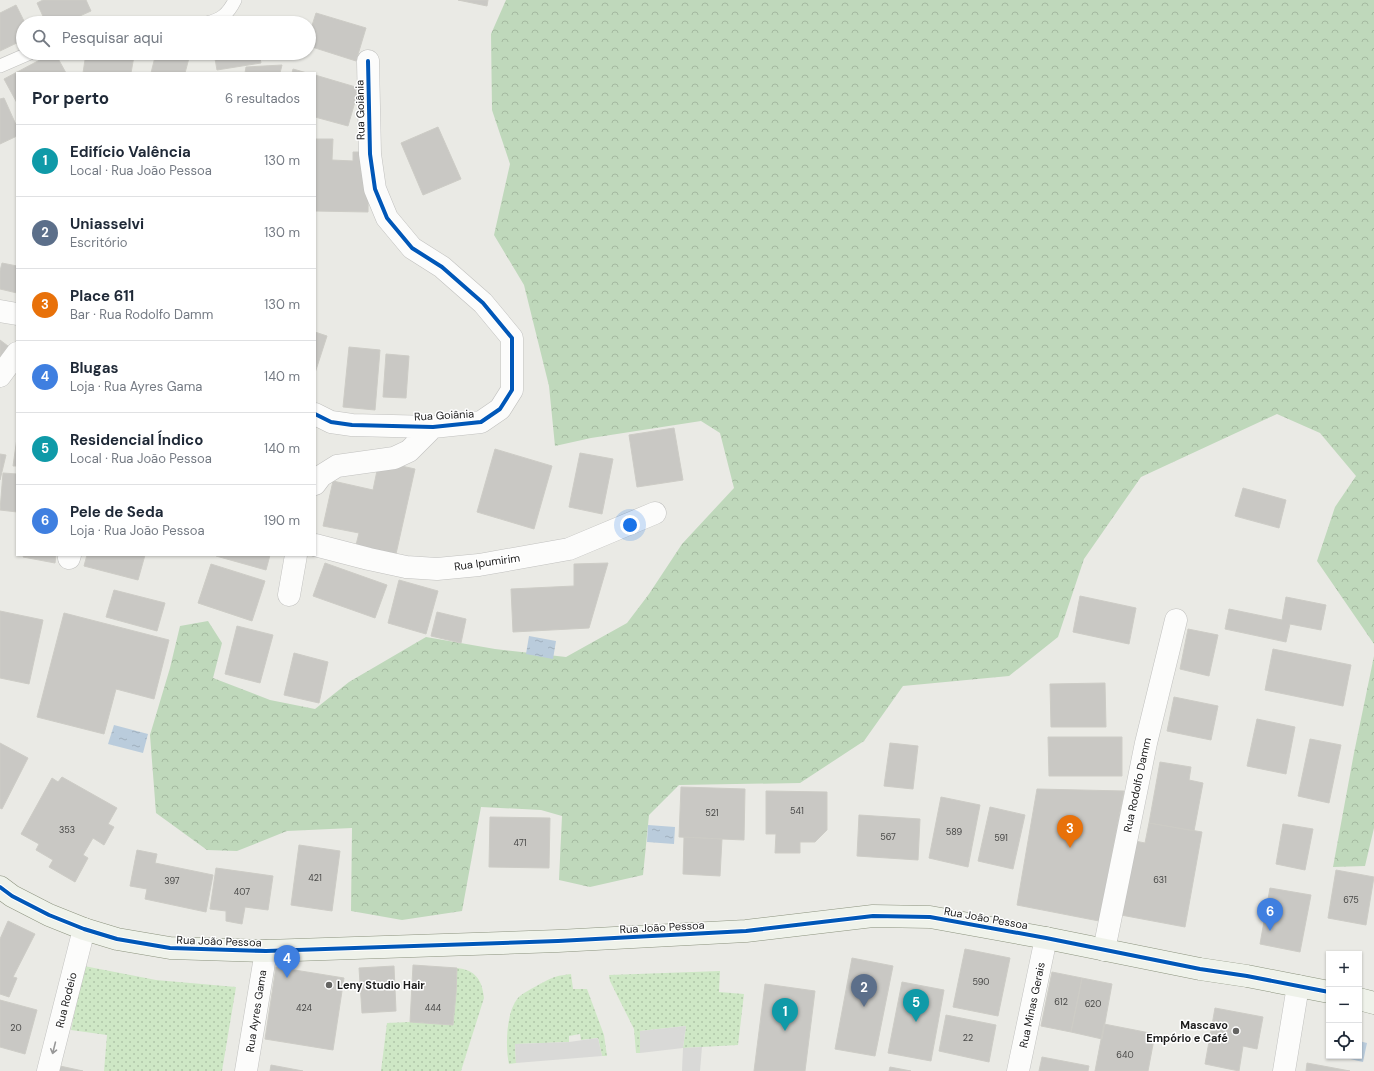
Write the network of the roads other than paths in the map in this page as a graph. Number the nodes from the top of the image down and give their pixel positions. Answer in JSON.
{"nodes":[{"id":1,"x":235,"y":0,"type":"edge"},
{"id":2,"x":223,"y":16,"type":"edge"},
{"id":3,"x":16,"y":59,"type":"edge"},
{"id":4,"x":368,"y":61,"type":"dead end"},
{"id":5,"x":0,"y":66,"type":"edge"},
{"id":6,"x":0,"y":311,"type":"edge"},
{"id":7,"x":16,"y":314,"type":"edge"},
{"id":8,"x":16,"y":354,"type":"edge"},
{"id":9,"x":0,"y":376,"type":"edge"},
{"id":10,"x":316,"y":414,"type":"edge"},
{"id":11,"x":433,"y":426,"type":"junction"},
{"id":12,"x":316,"y":483,"type":"edge"},
{"id":13,"x":654,"y":513,"type":"dead end"},
{"id":14,"x":316,"y":545,"type":"edge"},
{"id":15,"x":296,"y":556,"type":"edge"},
{"id":16,"x":289,"y":595,"type":"dead end"},
{"id":17,"x":1176,"y":620,"type":"dead end"},
{"id":18,"x":0,"y":887,"type":"edge"},
{"id":19,"x":84,"y":929,"type":"junction"},
{"id":20,"x":1046,"y":938,"type":"junction"},
{"id":21,"x":1104,"y":950,"type":"junction"},
{"id":22,"x":266,"y":951,"type":"junction"},
{"id":23,"x":1298,"y":986,"type":"junction"},
{"id":24,"x":1326,"y":991,"type":"edge"},
{"id":25,"x":1362,"y":1000,"type":"edge"},
{"id":26,"x":1374,"y":1003,"type":"edge"},
{"id":27,"x":48,"y":1071,"type":"edge"},
{"id":28,"x":246,"y":1071,"type":"edge"},
{"id":29,"x":1018,"y":1071,"type":"edge"},
{"id":30,"x":1284,"y":1071,"type":"edge"}],
"edges":[{"from":1,"to":2,"type":"lane"},
{"from":3,"to":5,"type":"lane"},
{"from":4,"to":11,"type":"street","name":"Rua Goiânia"},
{"from":6,"to":7,"type":"street"},
{"from":8,"to":9,"type":"street"},
{"from":10,"to":11,"type":"street","name":"Rua Goiânia"},
{"from":11,"to":12,"type":"street"},
{"from":13,"to":14,"type":"street","name":"Rua Ipumirim"},
{"from":15,"to":16,"type":"street"},
{"from":17,"to":21,"type":"street","name":"Rua Rodolfo Damm"},
{"from":18,"to":19,"type":"main road","name":"Rua João Pessoa"},
{"from":19,"to":22,"type":"main road","name":"Rua João Pessoa"},
{"from":19,"to":27,"type":"street","name":"Rua Rodeio","one_way":true},
{"from":20,"to":21,"type":"main road","name":"Rua João Pessoa"},
{"from":20,"to":22,"type":"main road","name":"Rua João Pessoa"},
{"from":20,"to":29,"type":"street","name":"Rua Minas Gerais"},
{"from":21,"to":23,"type":"main road","name":"Rua João Pessoa"},
{"from":22,"to":28,"type":"street","name":"Rua Ayres Gama"},
{"from":23,"to":24,"type":"main road","name":"Rua João Pessoa"},
{"from":23,"to":30,"type":"street"},
{"from":25,"to":26,"type":"main road"}]}
